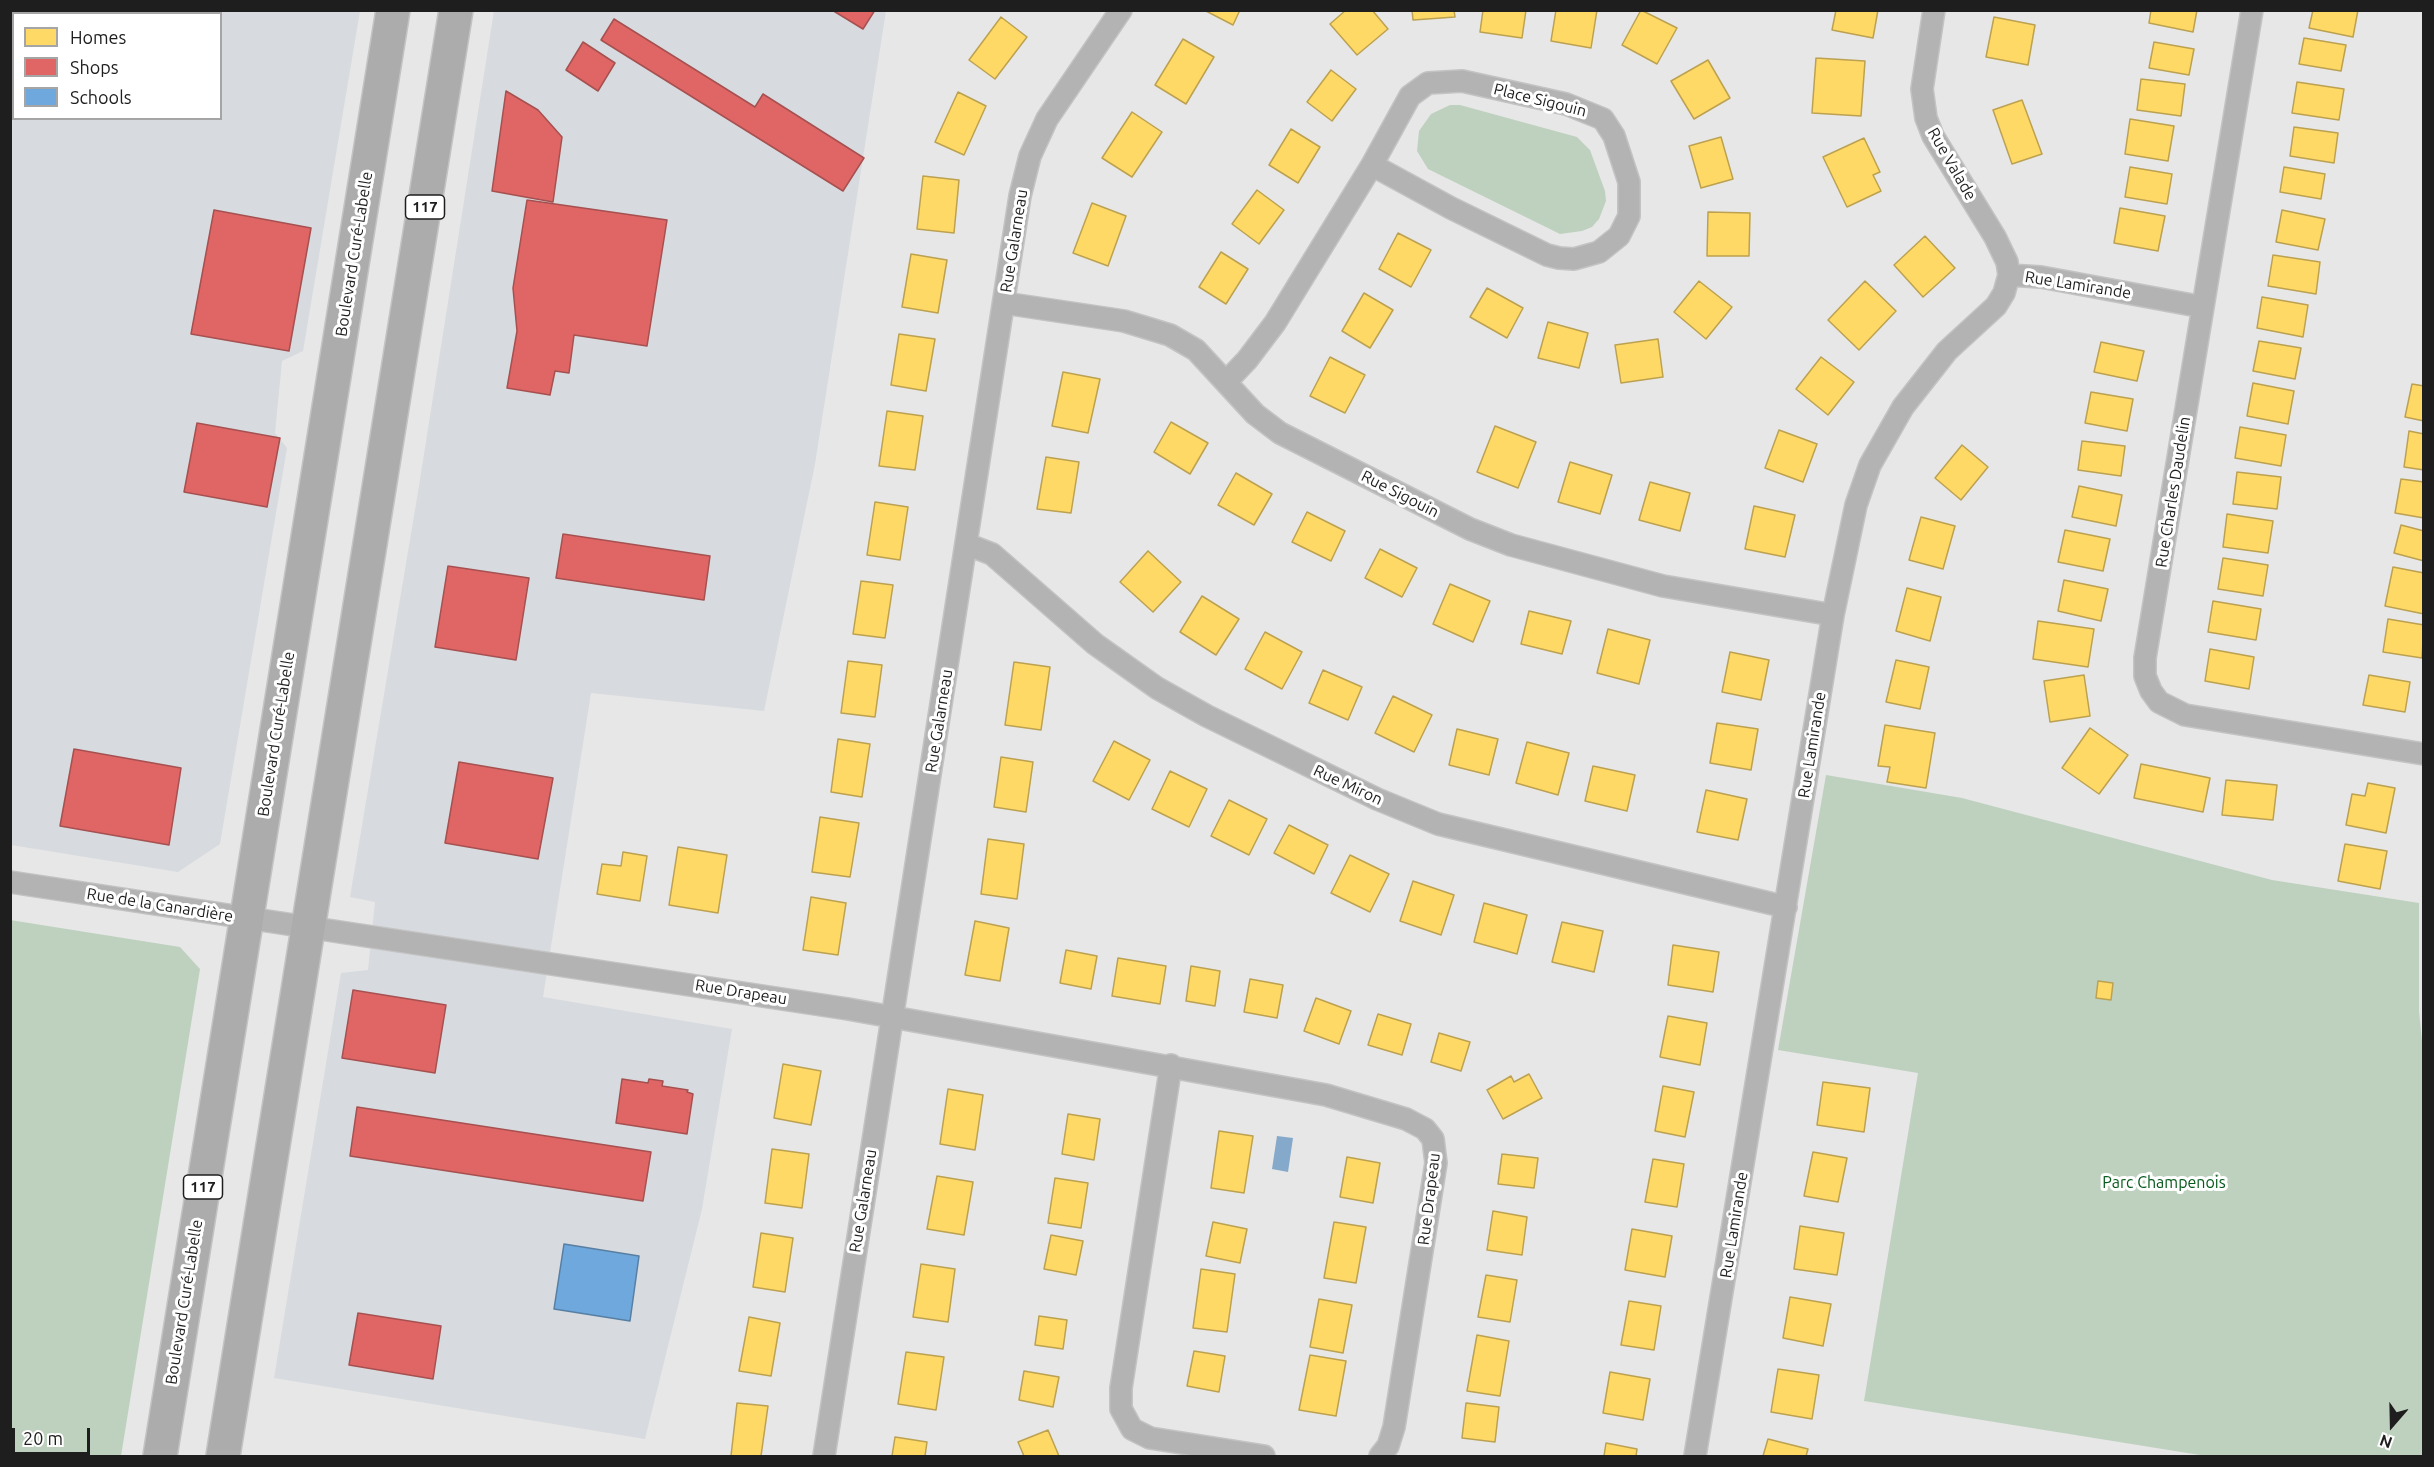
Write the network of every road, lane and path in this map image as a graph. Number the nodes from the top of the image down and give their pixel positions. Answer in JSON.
{"nodes":[{"id":1,"x":393,"y":10,"type":"edge"},
{"id":2,"x":456,"y":10,"type":"edge"},
{"id":3,"x":1121,"y":10,"type":"edge"},
{"id":4,"x":1934,"y":10,"type":"edge"},
{"id":5,"x":2252,"y":10,"type":"edge"},
{"id":6,"x":1372,"y":165,"type":"junction"},
{"id":7,"x":2009,"y":275,"type":"junction"},
{"id":8,"x":1004,"y":303,"type":"junction"},
{"id":9,"x":2203,"y":307,"type":"junction"},
{"id":10,"x":1226,"y":382,"type":"junction"},
{"id":11,"x":966,"y":544,"type":"junction"},
{"id":12,"x":1833,"y":615,"type":"junction"},
{"id":13,"x":2424,"y":754,"type":"edge"},
{"id":14,"x":10,"y":882,"type":"edge"},
{"id":15,"x":1786,"y":907,"type":"junction"},
{"id":16,"x":246,"y":918,"type":"junction"},
{"id":17,"x":309,"y":926,"type":"junction"},
{"id":18,"x":891,"y":1017,"type":"junction"},
{"id":19,"x":1171,"y":1065,"type":"junction"},
{"id":20,"x":160,"y":1456,"type":"edge"},
{"id":21,"x":223,"y":1456,"type":"edge"},
{"id":22,"x":824,"y":1456,"type":"edge"},
{"id":23,"x":1264,"y":1456,"type":"edge"},
{"id":24,"x":1380,"y":1456,"type":"edge"},
{"id":25,"x":1695,"y":1456,"type":"edge"}],
"edges":[{"from":1,"to":16,"type":"main road","name":"Boulevard Curé-Labelle","number":"117"},
{"from":2,"to":17,"type":"main road","number":"117"},
{"from":3,"to":8,"type":"street","name":"Rue Galarneau"},
{"from":4,"to":7,"type":"street","name":"Rue Valade"},
{"from":5,"to":9,"type":"street","name":"Rue Charles Daudelin"},
{"from":6,"to":6,"type":"street","name":"Place Sigouin"},
{"from":6,"to":10,"type":"street","name":"Place Sigouin"},
{"from":7,"to":9,"type":"street","name":"Rue Lamirande"},
{"from":7,"to":12,"type":"street","name":"Rue Lamirande"},
{"from":8,"to":10,"type":"street","name":"Rue Sigouin"},
{"from":8,"to":11,"type":"street","name":"Rue Galarneau"},
{"from":9,"to":13,"type":"street","name":"Rue Charles Daudelin"},
{"from":10,"to":12,"type":"street","name":"Rue Sigouin"},
{"from":11,"to":15,"type":"street","name":"Rue Miron"},
{"from":11,"to":18,"type":"street","name":"Rue Galarneau"},
{"from":12,"to":15,"type":"street","name":"Rue Lamirande"},
{"from":14,"to":16,"type":"street","name":"Rue de la Canardière"},
{"from":15,"to":25,"type":"street","name":"Rue Lamirande"},
{"from":16,"to":17,"type":"street","name":"Rue de la Canardière"},
{"from":16,"to":20,"type":"main road","name":"Boulevard Curé-Labelle","number":"117"},
{"from":17,"to":18,"type":"street","name":"Rue Drapeau"},
{"from":17,"to":21,"type":"main road","number":"117"},
{"from":18,"to":19,"type":"street","name":"Rue Drapeau"},
{"from":18,"to":22,"type":"street","name":"Rue Galarneau"},
{"from":19,"to":23,"type":"street"},
{"from":19,"to":24,"type":"street","name":"Rue Drapeau"}]}
